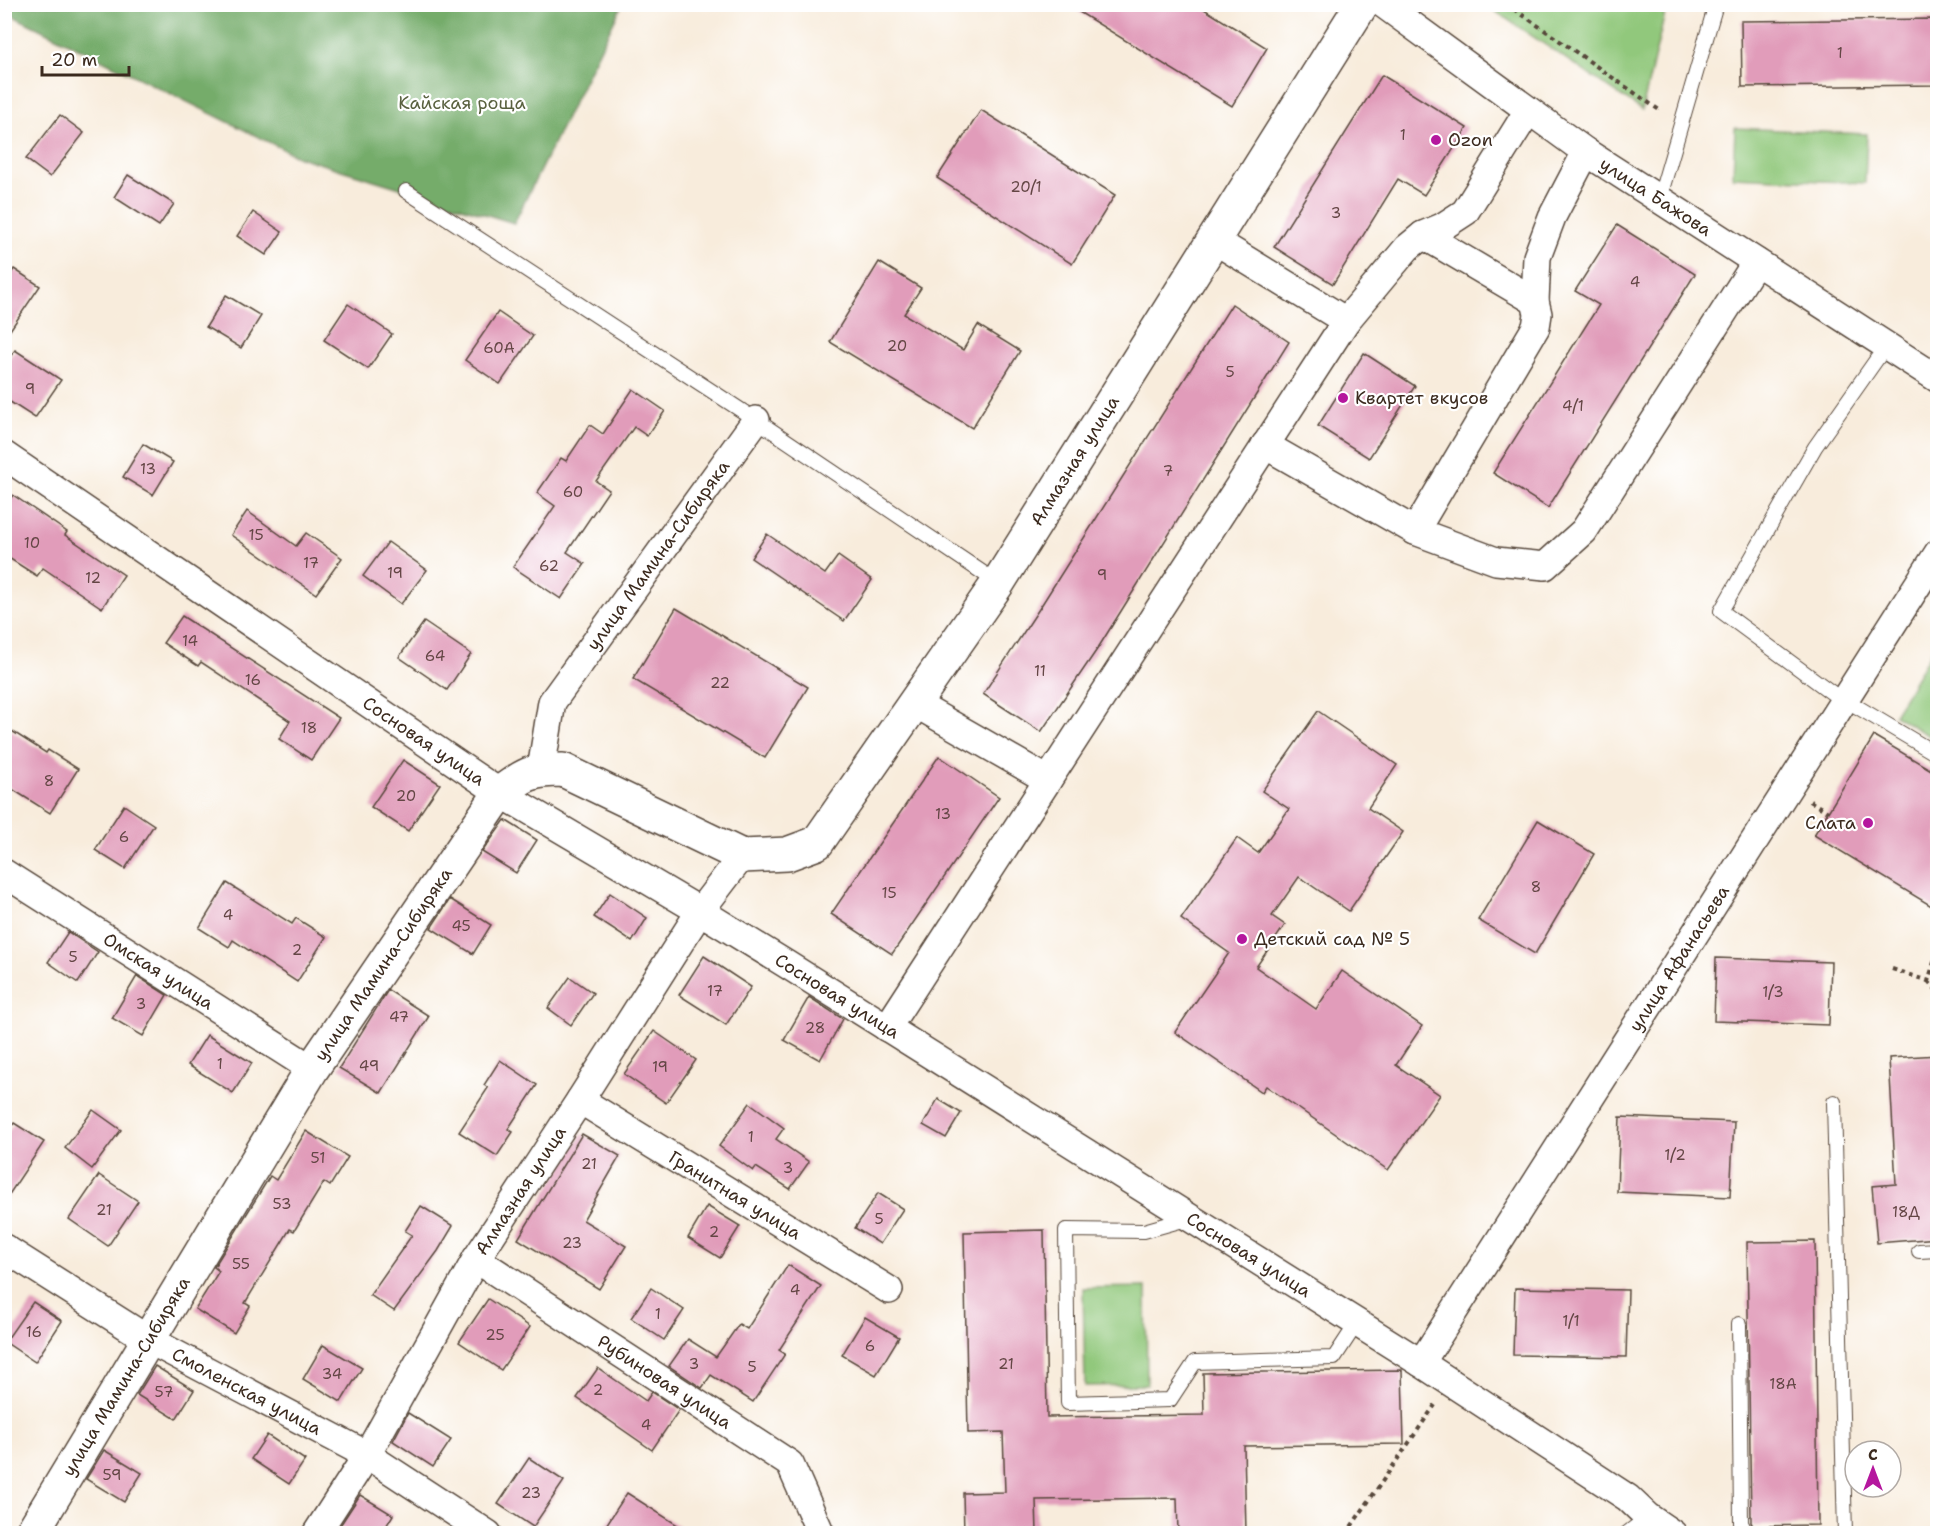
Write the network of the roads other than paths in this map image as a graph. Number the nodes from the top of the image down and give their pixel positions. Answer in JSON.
{"nodes":[{"id":1,"x":1362,"y":4,"type":"edge"},
{"id":2,"x":1383,"y":4,"type":"edge"},
{"id":3,"x":1716,"y":4,"type":"edge"},
{"id":4,"x":1528,"y":111,"type":"junction"},
{"id":5,"x":1586,"y":152,"type":"junction"},
{"id":6,"x":406,"y":191,"type":"dead end"},
{"id":7,"x":1659,"y":200,"type":"junction"},
{"id":8,"x":1423,"y":235,"type":"junction"},
{"id":9,"x":1214,"y":240,"type":"junction"},
{"id":10,"x":1756,"y":262,"type":"junction"},
{"id":11,"x":1535,"y":301,"type":"junction"},
{"id":12,"x":1346,"y":321,"type":"junction"},
{"id":13,"x":1886,"y":346,"type":"junction"},
{"id":14,"x":1938,"y":379,"type":"edge"},
{"id":15,"x":756,"y":420,"type":"junction"},
{"id":16,"x":1265,"y":446,"type":"junction"},
{"id":17,"x":4,"y":455,"type":"edge"},
{"id":18,"x":1415,"y":531,"type":"junction"},
{"id":19,"x":1938,"y":552,"type":"edge"},
{"id":20,"x":998,"y":583,"type":"junction"},
{"id":21,"x":1844,"y":700,"type":"junction"},
{"id":22,"x":914,"y":703,"type":"junction"},
{"id":23,"x":1938,"y":755,"type":"edge"},
{"id":24,"x":541,"y":770,"type":"junction"},
{"id":25,"x":1048,"y":780,"type":"junction"},
{"id":26,"x":500,"y":793,"type":"junction"},
{"id":27,"x":742,"y":856,"type":"junction"},
{"id":28,"x":4,"y":873,"type":"edge"},
{"id":29,"x":700,"y":911,"type":"junction"},
{"id":30,"x":887,"y":1028,"type":"junction"},
{"id":31,"x":312,"y":1069,"type":"junction"},
{"id":32,"x":580,"y":1100,"type":"junction"},
{"id":33,"x":1834,"y":1102,"type":"dead end"},
{"id":34,"x":1190,"y":1218,"type":"junction"},
{"id":35,"x":4,"y":1248,"type":"edge"},
{"id":36,"x":1938,"y":1250,"type":"edge"},
{"id":37,"x":1919,"y":1251,"type":"dead end"},
{"id":38,"x":476,"y":1259,"type":"junction"},
{"id":39,"x":889,"y":1290,"type":"dead end"},
{"id":40,"x":1357,"y":1323,"type":"junction"},
{"id":41,"x":1739,"y":1324,"type":"dead end"},
{"id":42,"x":149,"y":1340,"type":"junction"},
{"id":43,"x":1421,"y":1363,"type":"junction"},
{"id":44,"x":367,"y":1455,"type":"junction"},
{"id":45,"x":1648,"y":1517,"type":"junction"},
{"id":46,"x":31,"y":1533,"type":"edge"},
{"id":47,"x":316,"y":1533,"type":"edge"},
{"id":48,"x":488,"y":1533,"type":"edge"},
{"id":49,"x":821,"y":1533,"type":"edge"},
{"id":50,"x":1626,"y":1533,"type":"edge"},
{"id":51,"x":1673,"y":1533,"type":"edge"},
{"id":52,"x":1747,"y":1533,"type":"edge"},
{"id":53,"x":1845,"y":1533,"type":"edge"}],
"edges":[{"from":1,"to":9,"type":"street","name":"Алмазная улица"},
{"from":2,"to":4,"type":"street","name":"улица Бажова"},
{"from":3,"to":7,"type":"lane"},
{"from":4,"to":5,"type":"street","name":"улица Бажова"},
{"from":4,"to":8,"type":"street"},
{"from":5,"to":7,"type":"street","name":"улица Бажова"},
{"from":5,"to":11,"type":"street"},
{"from":6,"to":15,"type":"lane"},
{"from":7,"to":10,"type":"street","name":"улица Бажова"},
{"from":8,"to":11,"type":"street"},
{"from":8,"to":12,"type":"street"},
{"from":9,"to":12,"type":"street"},
{"from":9,"to":20,"type":"street","name":"Алмазная улица"},
{"from":10,"to":13,"type":"street","name":"улица Бажова"},
{"from":10,"to":18,"type":"street"},
{"from":11,"to":18,"type":"street"},
{"from":12,"to":16,"type":"street"},
{"from":13,"to":14,"type":"street","name":"улица Бажова"},
{"from":13,"to":21,"type":"lane"},
{"from":15,"to":20,"type":"lane"},
{"from":15,"to":24,"type":"street","name":"улица Мамина-Сибиряка"},
{"from":16,"to":18,"type":"street"},
{"from":16,"to":25,"type":"street"},
{"from":17,"to":26,"type":"street","name":"Сосновая улица"},
{"from":19,"to":21,"type":"street","name":"улица Афанасьева"},
{"from":20,"to":22,"type":"street","name":"Алмазная улица"},
{"from":21,"to":23,"type":"lane"},
{"from":21,"to":43,"type":"street","name":"улица Афанасьева"},
{"from":22,"to":25,"type":"street"},
{"from":22,"to":27,"type":"street","name":"Алмазная улица"},
{"from":24,"to":26,"type":"street","name":"улица Мамина-Сибиряка"},
{"from":24,"to":27,"type":"street","name":"Алмазная улица"},
{"from":25,"to":30,"type":"street"},
{"from":26,"to":29,"type":"street","name":"Сосновая улица"},
{"from":26,"to":31,"type":"street","name":"улица Мамина-Сибиряка"},
{"from":27,"to":29,"type":"street","name":"Алмазная улица"},
{"from":28,"to":31,"type":"street","name":"Омская улица"},
{"from":29,"to":30,"type":"street","name":"Сосновая улица"},
{"from":29,"to":32,"type":"street","name":"Алмазная улица"},
{"from":30,"to":34,"type":"street","name":"Сосновая улица"},
{"from":31,"to":42,"type":"street","name":"улица Мамина-Сибиряка"},
{"from":32,"to":38,"type":"street","name":"Алмазная улица"},
{"from":32,"to":39,"type":"street","name":"Гранитная улица"},
{"from":33,"to":53,"type":"lane"},
{"from":34,"to":40,"type":"street","name":"Сосновая улица"},
{"from":34,"to":40,"type":"lane"},
{"from":35,"to":42,"type":"street","name":"Смоленская улица"},
{"from":36,"to":37,"type":"lane"},
{"from":38,"to":44,"type":"street","name":"Алмазная улица"},
{"from":38,"to":49,"type":"street","name":"Рубиновая улица"},
{"from":40,"to":43,"type":"street","name":"Сосновая улица"},
{"from":41,"to":52,"type":"lane"},
{"from":42,"to":44,"type":"street","name":"Смоленская улица"},
{"from":42,"to":46,"type":"street","name":"улица Мамина-Сибиряка"},
{"from":43,"to":45,"type":"street","name":"Сосновая улица"},
{"from":44,"to":47,"type":"street","name":"Алмазная улица"},
{"from":44,"to":48,"type":"street","name":"Смоленская улица"},
{"from":45,"to":50,"type":"lane"},
{"from":45,"to":51,"type":"street","name":"Сосновая улица"}]}
